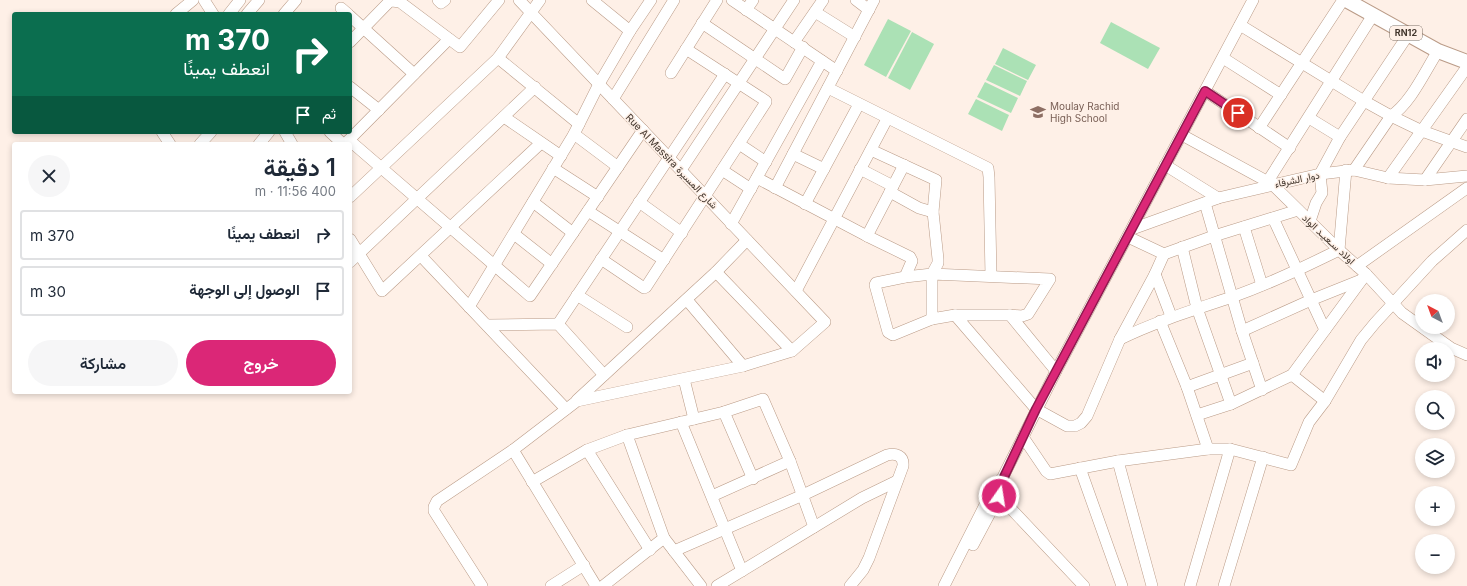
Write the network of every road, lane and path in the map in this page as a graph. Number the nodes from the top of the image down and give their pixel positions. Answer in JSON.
{"nodes":[{"id":1,"x":193,"y":0,"type":"edge"},
{"id":2,"x":204,"y":0,"type":"edge"},
{"id":3,"x":240,"y":0,"type":"edge"},
{"id":4,"x":259,"y":0,"type":"edge"},
{"id":5,"x":296,"y":0,"type":"edge"},
{"id":6,"x":438,"y":0,"type":"edge"},
{"id":7,"x":445,"y":0,"type":"edge"},
{"id":8,"x":499,"y":0,"type":"edge"},
{"id":9,"x":519,"y":0,"type":"edge"},
{"id":10,"x":540,"y":0,"type":"edge"},
{"id":11,"x":592,"y":0,"type":"edge"},
{"id":12,"x":650,"y":0,"type":"edge"},
{"id":13,"x":674,"y":0,"type":"edge"},
{"id":14,"x":717,"y":0,"type":"edge"},
{"id":15,"x":732,"y":0,"type":"edge"},
{"id":16,"x":753,"y":0,"type":"edge"},
{"id":17,"x":794,"y":0,"type":"edge"},
{"id":18,"x":823,"y":0,"type":"edge"},
{"id":19,"x":856,"y":0,"type":"edge"},
{"id":20,"x":1253,"y":0,"type":"edge"},
{"id":21,"x":1343,"y":0,"type":"edge"},
{"id":22,"x":1346,"y":0,"type":"edge"},
{"id":23,"x":872,"y":5,"type":"edge"},
{"id":24,"x":746,"y":10,"type":"junction"},
{"id":25,"x":178,"y":12,"type":"edge"},
{"id":26,"x":212,"y":12,"type":"edge"},
{"id":27,"x":231,"y":12,"type":"edge"},
{"id":28,"x":249,"y":12,"type":"edge"},
{"id":29,"x":286,"y":12,"type":"edge"},
{"id":30,"x":531,"y":12,"type":"junction"},
{"id":31,"x":815,"y":12,"type":"junction"},
{"id":32,"x":1373,"y":15,"type":"junction"},
{"id":33,"x":352,"y":18,"type":"edge"},
{"id":34,"x":702,"y":23,"type":"junction"},
{"id":35,"x":1240,"y":25,"type":"junction"},
{"id":36,"x":364,"y":27,"type":"junction"},
{"id":37,"x":774,"y":29,"type":"junction"},
{"id":38,"x":630,"y":31,"type":"junction"},
{"id":39,"x":1408,"y":35,"type":"junction"},
{"id":40,"x":855,"y":37,"type":"junction"},
{"id":41,"x":449,"y":39,"type":"junction"},
{"id":42,"x":352,"y":40,"type":"edge"},
{"id":43,"x":798,"y":45,"type":"junction"},
{"id":44,"x":686,"y":49,"type":"junction"},
{"id":45,"x":1438,"y":51,"type":"junction"},
{"id":46,"x":498,"y":58,"type":"junction"},
{"id":47,"x":755,"y":58,"type":"junction"},
{"id":48,"x":1223,"y":58,"type":"junction"},
{"id":49,"x":822,"y":60,"type":"junction"},
{"id":50,"x":1467,"y":62,"type":"edge"},
{"id":51,"x":1301,"y":64,"type":"junction"},
{"id":52,"x":1467,"y":67,"type":"edge"},
{"id":53,"x":837,"y":71,"type":"junction"},
{"id":54,"x":671,"y":73,"type":"dead end"},
{"id":55,"x":414,"y":74,"type":"junction"},
{"id":56,"x":725,"y":74,"type":"junction"},
{"id":57,"x":1332,"y":82,"type":"junction"},
{"id":58,"x":738,"y":83,"type":"junction"},
{"id":59,"x":599,"y":84,"type":"junction"},
{"id":60,"x":535,"y":87,"type":"junction"},
{"id":61,"x":828,"y":88,"type":"junction"},
{"id":62,"x":352,"y":89,"type":"edge"},
{"id":63,"x":1205,"y":91,"type":"junction"},
{"id":64,"x":1281,"y":95,"type":"junction"},
{"id":65,"x":613,"y":99,"type":"junction"},
{"id":66,"x":1364,"y":101,"type":"junction"},
{"id":67,"x":859,"y":104,"type":"junction"},
{"id":68,"x":379,"y":110,"type":"junction"},
{"id":69,"x":1391,"y":116,"type":"junction"},
{"id":70,"x":504,"y":117,"type":"junction"},
{"id":71,"x":1309,"y":118,"type":"junction"},
{"id":72,"x":887,"y":119,"type":"junction"},
{"id":73,"x":1467,"y":119,"type":"edge"},
{"id":74,"x":1259,"y":128,"type":"junction"},
{"id":75,"x":577,"y":129,"type":"junction"},
{"id":76,"x":643,"y":130,"type":"junction"},
{"id":77,"x":1422,"y":131,"type":"junction"},
{"id":78,"x":209,"y":134,"type":"edge"},
{"id":79,"x":267,"y":134,"type":"edge"},
{"id":80,"x":333,"y":134,"type":"edge"},
{"id":81,"x":1182,"y":135,"type":"junction"},
{"id":82,"x":1340,"y":137,"type":"junction"},
{"id":83,"x":1452,"y":141,"type":"junction"},
{"id":84,"x":202,"y":142,"type":"edge"},
{"id":85,"x":260,"y":142,"type":"edge"},
{"id":86,"x":345,"y":142,"type":"edge"},
{"id":87,"x":347,"y":142,"type":"edge"},
{"id":88,"x":541,"y":143,"type":"junction"},
{"id":89,"x":739,"y":144,"type":"junction"},
{"id":90,"x":352,"y":147,"type":"edge"},
{"id":91,"x":1467,"y":147,"type":"edge"},
{"id":92,"x":1290,"y":148,"type":"junction"},
{"id":93,"x":871,"y":150,"type":"junction"},
{"id":94,"x":793,"y":154,"type":"junction"},
{"id":95,"x":561,"y":156,"type":"junction"},
{"id":96,"x":669,"y":158,"type":"junction"},
{"id":97,"x":766,"y":162,"type":"junction"},
{"id":98,"x":904,"y":165,"type":"junction"},
{"id":99,"x":1165,"y":165,"type":"junction"},
{"id":100,"x":618,"y":167,"type":"junction"},
{"id":101,"x":382,"y":168,"type":"junction"},
{"id":102,"x":553,"y":168,"type":"junction"},
{"id":103,"x":824,"y":169,"type":"junction"},
{"id":104,"x":681,"y":170,"type":"junction"},
{"id":105,"x":722,"y":170,"type":"junction"},
{"id":106,"x":860,"y":170,"type":"junction"},
{"id":107,"x":1350,"y":170,"type":"junction"},
{"id":108,"x":1320,"y":174,"type":"junction"},
{"id":109,"x":1467,"y":176,"type":"edge"},
{"id":110,"x":757,"y":178,"type":"junction"},
{"id":111,"x":1388,"y":178,"type":"junction"},
{"id":112,"x":1425,"y":180,"type":"junction"},
{"id":113,"x":1270,"y":183,"type":"junction"},
{"id":114,"x":776,"y":188,"type":"junction"},
{"id":115,"x":1467,"y":188,"type":"edge"},
{"id":116,"x":751,"y":189,"type":"junction"},
{"id":117,"x":891,"y":189,"type":"junction"},
{"id":118,"x":352,"y":195,"type":"edge"},
{"id":119,"x":705,"y":196,"type":"junction"},
{"id":120,"x":598,"y":197,"type":"junction"},
{"id":121,"x":1218,"y":198,"type":"junction"},
{"id":122,"x":418,"y":199,"type":"junction"},
{"id":123,"x":533,"y":202,"type":"junction"},
{"id":124,"x":639,"y":202,"type":"junction"},
{"id":125,"x":1205,"y":203,"type":"junction"},
{"id":126,"x":805,"y":204,"type":"junction"},
{"id":127,"x":1298,"y":210,"type":"junction"},
{"id":128,"x":588,"y":211,"type":"junction"},
{"id":129,"x":933,"y":212,"type":"junction"},
{"id":130,"x":1273,"y":218,"type":"junction"},
{"id":131,"x":834,"y":219,"type":"junction"},
{"id":132,"x":1310,"y":221,"type":"junction"},
{"id":133,"x":731,"y":224,"type":"junction"},
{"id":134,"x":1244,"y":227,"type":"junction"},
{"id":135,"x":451,"y":228,"type":"junction"},
{"id":136,"x":1467,"y":230,"type":"edge"},
{"id":137,"x":620,"y":232,"type":"junction"},
{"id":138,"x":573,"y":233,"type":"junction"},
{"id":139,"x":682,"y":233,"type":"junction"},
{"id":140,"x":1130,"y":233,"type":"junction"},
{"id":141,"x":514,"y":234,"type":"junction"},
{"id":142,"x":867,"y":236,"type":"junction"},
{"id":143,"x":1214,"y":236,"type":"junction"},
{"id":144,"x":747,"y":240,"type":"junction"},
{"id":145,"x":352,"y":242,"type":"edge"},
{"id":146,"x":1182,"y":247,"type":"junction"},
{"id":147,"x":1339,"y":250,"type":"junction"},
{"id":148,"x":359,"y":254,"type":"junction"},
{"id":149,"x":1164,"y":254,"type":"junction"},
{"id":150,"x":421,"y":256,"type":"junction"},
{"id":151,"x":601,"y":259,"type":"junction"},
{"id":152,"x":352,"y":260,"type":"edge"},
{"id":153,"x":664,"y":260,"type":"junction"},
{"id":154,"x":552,"y":264,"type":"junction"},
{"id":155,"x":494,"y":266,"type":"junction"},
{"id":156,"x":1357,"y":266,"type":"junction"},
{"id":157,"x":1297,"y":270,"type":"junction"},
{"id":158,"x":716,"y":272,"type":"junction"},
{"id":159,"x":932,"y":274,"type":"junction"},
{"id":160,"x":1155,"y":274,"type":"junction"},
{"id":161,"x":991,"y":276,"type":"junction"},
{"id":162,"x":905,"y":277,"type":"junction"},
{"id":163,"x":1364,"y":277,"type":"junction"},
{"id":164,"x":1262,"y":285,"type":"junction"},
{"id":165,"x":796,"y":291,"type":"junction"},
{"id":166,"x":577,"y":295,"type":"junction"},
{"id":167,"x":1232,"y":296,"type":"junction"},
{"id":168,"x":687,"y":300,"type":"junction"},
{"id":169,"x":1311,"y":300,"type":"junction"},
{"id":170,"x":1393,"y":303,"type":"junction"},
{"id":171,"x":470,"y":307,"type":"junction"},
{"id":172,"x":1197,"y":308,"type":"junction"},
{"id":173,"x":954,"y":315,"type":"junction"},
{"id":174,"x":1010,"y":315,"type":"junction"},
{"id":175,"x":1171,"y":316,"type":"junction"},
{"id":176,"x":932,"y":319,"type":"junction"},
{"id":177,"x":1160,"y":321,"type":"junction"},
{"id":178,"x":558,"y":324,"type":"junction"},
{"id":179,"x":487,"y":325,"type":"junction"},
{"id":180,"x":627,"y":327,"type":"dead end"},
{"id":181,"x":1325,"y":330,"type":"junction"},
{"id":182,"x":1242,"y":331,"type":"junction"},
{"id":183,"x":1120,"y":339,"type":"junction"},
{"id":184,"x":792,"y":351,"type":"junction"},
{"id":185,"x":1467,"y":355,"type":"edge"},
{"id":186,"x":1253,"y":363,"type":"junction"},
{"id":187,"x":743,"y":366,"type":"junction"},
{"id":188,"x":1056,"y":371,"type":"junction"},
{"id":189,"x":1292,"y":375,"type":"junction"},
{"id":190,"x":604,"y":376,"type":"junction"},
{"id":191,"x":1220,"y":376,"type":"junction"},
{"id":192,"x":684,"y":379,"type":"junction"},
{"id":193,"x":1187,"y":387,"type":"junction"},
{"id":194,"x":1262,"y":390,"type":"junction"},
{"id":195,"x":576,"y":401,"type":"junction"},
{"id":196,"x":1325,"y":401,"type":"junction"},
{"id":197,"x":1231,"y":404,"type":"junction"},
{"id":198,"x":566,"y":409,"type":"junction"},
{"id":199,"x":1036,"y":409,"type":"junction"},
{"id":200,"x":724,"y":412,"type":"junction"},
{"id":201,"x":1197,"y":415,"type":"junction"},
{"id":202,"x":694,"y":419,"type":"junction"},
{"id":203,"x":681,"y":422,"type":"junction"},
{"id":204,"x":627,"y":436,"type":"junction"},
{"id":205,"x":1023,"y":437,"type":"junction"},
{"id":206,"x":1208,"y":449,"type":"junction"},
{"id":207,"x":1230,"y":449,"type":"junction"},
{"id":208,"x":513,"y":450,"type":"junction"},
{"id":209,"x":587,"y":450,"type":"junction"},
{"id":210,"x":1263,"y":457,"type":"junction"},
{"id":211,"x":1118,"y":461,"type":"junction"},
{"id":212,"x":790,"y":462,"type":"junction"},
{"id":213,"x":1080,"y":468,"type":"junction"},
{"id":214,"x":753,"y":479,"type":"junction"},
{"id":215,"x":897,"y":481,"type":"junction"},
{"id":216,"x":532,"y":482,"type":"junction"},
{"id":217,"x":803,"y":495,"type":"junction"},
{"id":218,"x":995,"y":495,"type":"junction"},
{"id":219,"x":712,"y":496,"type":"junction"},
{"id":220,"x":814,"y":528,"type":"junction"},
{"id":221,"x":725,"y":529,"type":"junction"},
{"id":222,"x":664,"y":538,"type":"junction"},
{"id":223,"x":650,"y":550,"type":"junction"},
{"id":224,"x":674,"y":551,"type":"junction"},
{"id":225,"x":964,"y":556,"type":"junction"},
{"id":226,"x":584,"y":565,"type":"junction"},
{"id":227,"x":742,"y":571,"type":"junction"},
{"id":228,"x":482,"y":586,"type":"edge"},
{"id":229,"x":551,"y":586,"type":"edge"},
{"id":230,"x":596,"y":586,"type":"edge"},
{"id":231,"x":603,"y":586,"type":"edge"},
{"id":232,"x":700,"y":586,"type":"edge"},
{"id":233,"x":717,"y":586,"type":"edge"},
{"id":234,"x":850,"y":586,"type":"edge"},
{"id":235,"x":944,"y":586,"type":"edge"},
{"id":236,"x":950,"y":586,"type":"edge"},
{"id":237,"x":1084,"y":586,"type":"edge"},
{"id":238,"x":1122,"y":586,"type":"edge"},
{"id":239,"x":1152,"y":586,"type":"edge"},
{"id":240,"x":1190,"y":586,"type":"edge"},
{"id":241,"x":1224,"y":586,"type":"edge"}],
"edges":[{"from":1,"to":25,"type":"street"},
{"from":2,"to":26,"type":"street"},
{"from":3,"to":27,"type":"street"},
{"from":4,"to":28,"type":"street"},
{"from":5,"to":29,"type":"street"},
{"from":6,"to":7,"type":"street"},
{"from":8,"to":41,"type":"street"},
{"from":9,"to":30,"type":"street","name":"Rue Al Massira شارع المسيرة"},
{"from":10,"to":30,"type":"street"},
{"from":11,"to":38,"type":"street"},
{"from":12,"to":38,"type":"street"},
{"from":13,"to":65,"type":"street"},
{"from":14,"to":34,"type":"street"},
{"from":15,"to":24,"type":"street"},
{"from":16,"to":24,"type":"street"},
{"from":17,"to":37,"type":"street"},
{"from":18,"to":31,"type":"street"},
{"from":19,"to":23,"type":"street"},
{"from":20,"to":35,"type":"street"},
{"from":21,"to":51,"type":"street"},
{"from":22,"to":32,"type":"main road","number":"RN12"},
{"from":23,"to":40,"type":"street"},
{"from":24,"to":37,"type":"street"},
{"from":30,"to":46,"type":"street"},
{"from":30,"to":59,"type":"street","name":"Rue Al Massira شارع المسيرة"},
{"from":31,"to":40,"type":"street"},
{"from":31,"to":43,"type":"street"},
{"from":32,"to":39,"type":"main road","number":"RN12"},
{"from":32,"to":57,"type":"street"},
{"from":33,"to":36,"type":"street"},
{"from":34,"to":44,"type":"street"},
{"from":34,"to":47,"type":"street"},
{"from":35,"to":48,"type":"street"},
{"from":35,"to":51,"type":"street"},
{"from":36,"to":41,"type":"street"},
{"from":36,"to":42,"type":"street"},
{"from":36,"to":55,"type":"street"},
{"from":37,"to":43,"type":"street"},
{"from":37,"to":47,"type":"street"},
{"from":38,"to":59,"type":"street"},
{"from":39,"to":45,"type":"main road","number":"RN12"},
{"from":39,"to":66,"type":"street"},
{"from":40,"to":53,"type":"street"},
{"from":41,"to":55,"type":"street"},
{"from":43,"to":47,"type":"street"},
{"from":43,"to":49,"type":"street"},
{"from":44,"to":54,"type":"street"},
{"from":44,"to":56,"type":"street"},
{"from":45,"to":50,"type":"main road","number":"RN12"},
{"from":45,"to":69,"type":"street"},
{"from":46,"to":60,"type":"street"},
{"from":46,"to":101,"type":"street"},
{"from":47,"to":58,"type":"street"},
{"from":48,"to":63,"type":"street"},
{"from":48,"to":64,"type":"street"},
{"from":49,"to":53,"type":"street"},
{"from":49,"to":97,"type":"street"},
{"from":51,"to":57,"type":"street"},
{"from":51,"to":64,"type":"street"},
{"from":52,"to":77,"type":"street"},
{"from":53,"to":61,"type":"street"},
{"from":55,"to":68,"type":"street"},
{"from":56,"to":58,"type":"street"},
{"from":56,"to":96,"type":"street"},
{"from":57,"to":66,"type":"street"},
{"from":57,"to":71,"type":"street"},
{"from":58,"to":89,"type":"street"},
{"from":58,"to":104,"type":"street"},
{"from":59,"to":65,"type":"street","name":"Rue Al Massira شارع المسيرة"},
{"from":59,"to":75,"type":"street"},
{"from":60,"to":70,"type":"street"},
{"from":60,"to":75,"type":"street"},
{"from":61,"to":67,"type":"street"},
{"from":61,"to":94,"type":"street"},
{"from":62,"to":68,"type":"street"},
{"from":63,"to":74,"type":"street"},
{"from":63,"to":81,"type":"street"},
{"from":64,"to":74,"type":"street"},
{"from":65,"to":76,"type":"street","name":"Rue Al Massira شارع المسيرة"},
{"from":66,"to":69,"type":"street"},
{"from":66,"to":82,"type":"street"},
{"from":67,"to":72,"type":"street"},
{"from":67,"to":103,"type":"street"},
{"from":68,"to":87,"type":"street"},
{"from":69,"to":77,"type":"street"},
{"from":69,"to":107,"type":"street"},
{"from":70,"to":88,"type":"street"},
{"from":70,"to":122,"type":"street"},
{"from":71,"to":82,"type":"street"},
{"from":71,"to":92,"type":"street"},
{"from":72,"to":93,"type":"street"},
{"from":72,"to":161,"type":"street"},
{"from":73,"to":83,"type":"street"},
{"from":74,"to":92,"type":"street"},
{"from":75,"to":95,"type":"street"},
{"from":75,"to":100,"type":"street"},
{"from":76,"to":96,"type":"street","name":"Rue Al Massira شارع المسيرة"},
{"from":76,"to":100,"type":"street"},
{"from":77,"to":83,"type":"street"},
{"from":77,"to":111,"type":"street"},
{"from":78,"to":84,"type":"street"},
{"from":79,"to":85,"type":"street"},
{"from":80,"to":86,"type":"street"},
{"from":81,"to":99,"type":"street"},
{"from":81,"to":113,"type":"street","name":"اولاد سـعيـد الواد"},
{"from":82,"to":108,"type":"street"},
{"from":83,"to":91,"type":"street"},
{"from":83,"to":112,"type":"street"},
{"from":88,"to":95,"type":"street"},
{"from":88,"to":135,"type":"street"},
{"from":89,"to":97,"type":"street"},
{"from":89,"to":105,"type":"street"},
{"from":90,"to":101,"type":"street"},
{"from":92,"to":113,"type":"street"},
{"from":93,"to":98,"type":"street"},
{"from":93,"to":106,"type":"street"},
{"from":94,"to":103,"type":"street"},
{"from":94,"to":114,"type":"street"},
{"from":95,"to":102,"type":"street"},
{"from":96,"to":104,"type":"street","name":"Rue Al Massira شارع المسيرة"},
{"from":96,"to":124,"type":"street"},
{"from":97,"to":110,"type":"street"},
{"from":98,"to":117,"type":"street"},
{"from":98,"to":129,"type":"street"},
{"from":99,"to":121,"type":"street"},
{"from":99,"to":140,"type":"street"},
{"from":100,"to":120,"type":"street"},
{"from":101,"to":118,"type":"street"},
{"from":101,"to":122,"type":"street"},
{"from":102,"to":120,"type":"street"},
{"from":102,"to":123,"type":"street"},
{"from":103,"to":126,"type":"street"},
{"from":104,"to":119,"type":"street","name":"Rue Al Massira شارع المسيرة"},
{"from":105,"to":116,"type":"street"},
{"from":105,"to":119,"type":"street"},
{"from":106,"to":117,"type":"street"},
{"from":106,"to":131,"type":"street"},
{"from":107,"to":108,"type":"street","name":"دوار الشرفاء"},
{"from":107,"to":111,"type":"street","name":"دوار الشرفاء"},
{"from":107,"to":147,"type":"street"},
{"from":108,"to":113,"type":"street","name":"دوار الشرفاء"},
{"from":108,"to":132,"type":"street"},
{"from":109,"to":112,"type":"street","name":"دوار الشرفاء"},
{"from":110,"to":114,"type":"street"},
{"from":110,"to":116,"type":"street"},
{"from":111,"to":112,"type":"street","name":"دوار الشرفاء"},
{"from":113,"to":121,"type":"street","name":"دوار الشرفاء"},
{"from":113,"to":127,"type":"street","name":"اولاد سـعيـد الواد"},
{"from":114,"to":126,"type":"street"},
{"from":115,"to":156,"type":"street"},
{"from":116,"to":133,"type":"street"},
{"from":117,"to":129,"type":"street"},
{"from":117,"to":142,"type":"street"},
{"from":119,"to":133,"type":"street","name":"Rue Al Massira شارع المسيرة"},
{"from":119,"to":139,"type":"street"},
{"from":120,"to":128,"type":"street"},
{"from":121,"to":125,"type":"street","name":"دوار الشرفاء"},
{"from":122,"to":135,"type":"street"},
{"from":122,"to":148,"type":"street"},
{"from":123,"to":138,"type":"street"},
{"from":123,"to":141,"type":"street"},
{"from":124,"to":137,"type":"street"},
{"from":124,"to":139,"type":"street"},
{"from":125,"to":140,"type":"street","name":"دوار الشرفاء"},
{"from":125,"to":143,"type":"street"},
{"from":126,"to":131,"type":"street"},
{"from":127,"to":130,"type":"street"},
{"from":127,"to":132,"type":"street","name":"اولاد سـعيـد الواد"},
{"from":128,"to":137,"type":"street"},
{"from":128,"to":138,"type":"street"},
{"from":129,"to":159,"type":"street"},
{"from":130,"to":134,"type":"street"},
{"from":130,"to":157,"type":"street"},
{"from":131,"to":142,"type":"street"},
{"from":131,"to":165,"type":"street"},
{"from":132,"to":147,"type":"street","name":"اولاد سـعيـد الواد"},
{"from":133,"to":144,"type":"street","name":"Rue Al Massira شارع المسيرة"},
{"from":134,"to":143,"type":"street"},
{"from":134,"to":164,"type":"street"},
{"from":135,"to":150,"type":"street"},
{"from":135,"to":155,"type":"street"},
{"from":136,"to":170,"type":"street"},
{"from":137,"to":151,"type":"street"},
{"from":137,"to":153,"type":"street"},
{"from":138,"to":154,"type":"street"},
{"from":139,"to":153,"type":"street"},
{"from":140,"to":149,"type":"street"},
{"from":140,"to":188,"type":"street"},
{"from":141,"to":154,"type":"street"},
{"from":141,"to":155,"type":"street"},
{"from":142,"to":162,"type":"street"},
{"from":143,"to":146,"type":"street"},
{"from":143,"to":167,"type":"street"},
{"from":144,"to":158,"type":"street"},
{"from":144,"to":165,"type":"street","name":"Rue Al Massira شارع المسيرة"},
{"from":145,"to":148,"type":"street"},
{"from":146,"to":149,"type":"street"},
{"from":146,"to":172,"type":"street"},
{"from":147,"to":156,"type":"street","name":"اولاد سـعيـد الواد"},
{"from":147,"to":157,"type":"street"},
{"from":148,"to":150,"type":"street"},
{"from":148,"to":152,"type":"street"},
{"from":149,"to":160,"type":"street"},
{"from":150,"to":171,"type":"street"},
{"from":151,"to":153,"type":"street"},
{"from":151,"to":166,"type":"street"},
{"from":154,"to":155,"type":"street"},
{"from":155,"to":171,"type":"street"},
{"from":156,"to":163,"type":"street","name":"اولاد سـعيـد الواد"},
{"from":157,"to":164,"type":"street"},
{"from":157,"to":169,"type":"street"},
{"from":158,"to":168,"type":"street"},
{"from":158,"to":184,"type":"street"},
{"from":159,"to":161,"type":"street"},
{"from":159,"to":162,"type":"street"},
{"from":159,"to":176,"type":"street"},
{"from":160,"to":175,"type":"street"},
{"from":160,"to":183,"type":"street"},
{"from":161,"to":174,"type":"street"},
{"from":162,"to":176,"type":"street"},
{"from":163,"to":169,"type":"street"},
{"from":163,"to":170,"type":"street","name":"اولاد سـعيـد الواد"},
{"from":163,"to":181,"type":"street"},
{"from":164,"to":167,"type":"street"},
{"from":165,"to":184,"type":"street","name":"Rue Al Massira شارع المسيرة"},
{"from":166,"to":178,"type":"street"},
{"from":166,"to":180,"type":"street"},
{"from":167,"to":172,"type":"street"},
{"from":167,"to":182,"type":"street"},
{"from":168,"to":187,"type":"street"},
{"from":168,"to":190,"type":"street"},
{"from":169,"to":181,"type":"street"},
{"from":169,"to":182,"type":"street"},
{"from":170,"to":185,"type":"street","name":"اولاد سـعيـد الواد"},
{"from":170,"to":196,"type":"street"},
{"from":171,"to":179,"type":"street"},
{"from":172,"to":175,"type":"street"},
{"from":172,"to":191,"type":"street"},
{"from":173,"to":174,"type":"street"},
{"from":173,"to":176,"type":"street"},
{"from":173,"to":199,"type":"street"},
{"from":174,"to":188,"type":"street"},
{"from":175,"to":177,"type":"street"},
{"from":177,"to":183,"type":"street"},
{"from":177,"to":193,"type":"street"},
{"from":178,"to":179,"type":"street"},
{"from":178,"to":190,"type":"street"},
{"from":179,"to":198,"type":"street"},
{"from":181,"to":189,"type":"street"},
{"from":182,"to":186,"type":"street"},
{"from":183,"to":199,"type":"street"},
{"from":184,"to":187,"type":"street"},
{"from":186,"to":191,"type":"street"},
{"from":186,"to":194,"type":"street"},
{"from":187,"to":192,"type":"street"},
{"from":188,"to":199,"type":"street"},
{"from":189,"to":194,"type":"street"},
{"from":189,"to":196,"type":"street"},
{"from":190,"to":195,"type":"street"},
{"from":191,"to":193,"type":"street"},
{"from":191,"to":197,"type":"street"},
{"from":192,"to":195,"type":"street"},
{"from":192,"to":202,"type":"street"},
{"from":193,"to":201,"type":"street"},
{"from":194,"to":197,"type":"street"},
{"from":195,"to":198,"type":"street"},
{"from":196,"to":210,"type":"street"},
{"from":197,"to":201,"type":"street"},
{"from":198,"to":208,"type":"street"},
{"from":199,"to":205,"type":"street"},
{"from":200,"to":202,"type":"street"},
{"from":200,"to":212,"type":"street"},
{"from":200,"to":214,"type":"street"},
{"from":201,"to":206,"type":"street"},
{"from":202,"to":203,"type":"street"},
{"from":203,"to":204,"type":"street"},
{"from":203,"to":219,"type":"street"},
{"from":204,"to":209,"type":"street"},
{"from":204,"to":222,"type":"street"},
{"from":205,"to":213,"type":"street"},
{"from":205,"to":218,"type":"street"},
{"from":206,"to":207,"type":"street"},
{"from":206,"to":211,"type":"street"},
{"from":207,"to":210,"type":"street"},
{"from":207,"to":240,"type":"street"},
{"from":208,"to":216,"type":"street"},
{"from":208,"to":228,"type":"street"},
{"from":209,"to":216,"type":"street"},
{"from":209,"to":223,"type":"street"},
{"from":210,"to":241,"type":"street"},
{"from":211,"to":213,"type":"street"},
{"from":211,"to":239,"type":"street"},
{"from":212,"to":214,"type":"street"},
{"from":212,"to":217,"type":"street"},
{"from":213,"to":238,"type":"street"},
{"from":214,"to":219,"type":"street"},
{"from":215,"to":217,"type":"street"},
{"from":215,"to":220,"type":"street"},
{"from":215,"to":234,"type":"street"},
{"from":216,"to":226,"type":"street"},
{"from":217,"to":220,"type":"street"},
{"from":217,"to":221,"type":"street"},
{"from":218,"to":225,"type":"street"},
{"from":218,"to":237,"type":"street"},
{"from":219,"to":221,"type":"street"},
{"from":220,"to":227,"type":"street"},
{"from":221,"to":224,"type":"street"},
{"from":221,"to":227,"type":"street"},
{"from":222,"to":223,"type":"street"},
{"from":222,"to":224,"type":"street"},
{"from":223,"to":231,"type":"street"},
{"from":224,"to":232,"type":"street"},
{"from":225,"to":235,"type":"street"},
{"from":225,"to":236,"type":"street"},
{"from":226,"to":229,"type":"street"},
{"from":226,"to":230,"type":"street"},
{"from":227,"to":233,"type":"street"}]}
